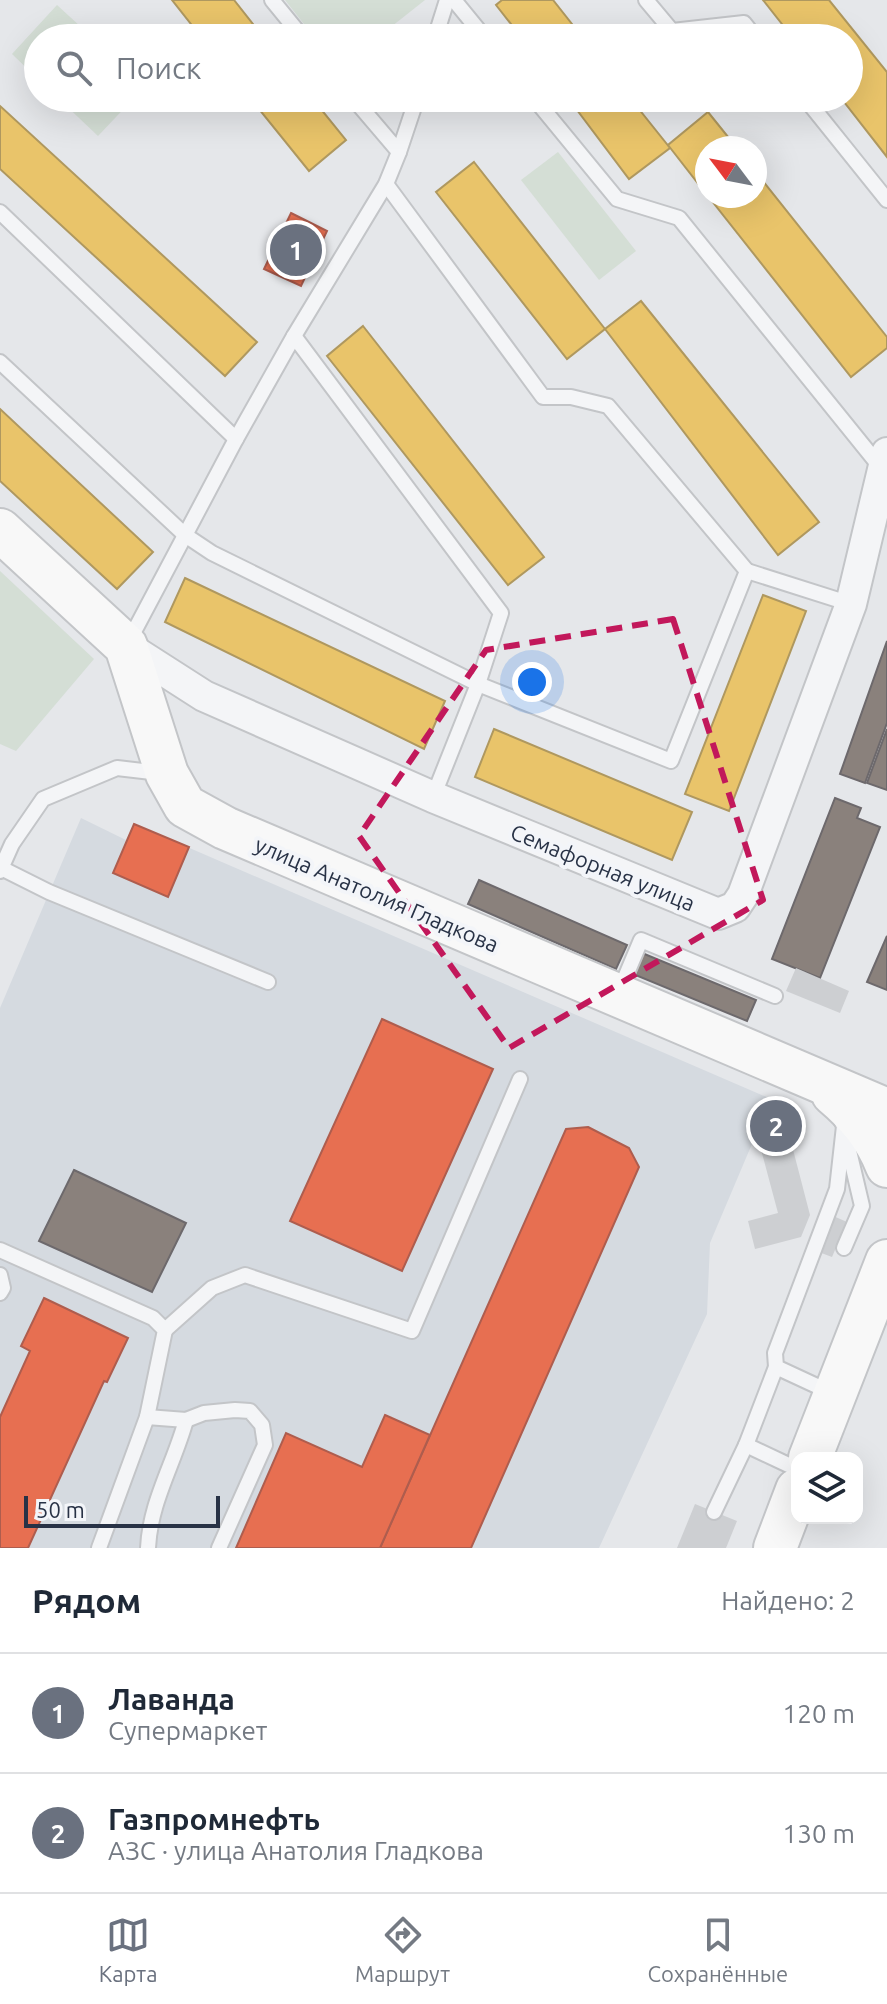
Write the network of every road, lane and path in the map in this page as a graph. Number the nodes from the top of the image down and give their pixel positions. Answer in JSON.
{"nodes":[{"id":1,"x":272,"y":0,"type":"edge"},
{"id":2,"x":447,"y":0,"type":"edge"},
{"id":3,"x":454,"y":0,"type":"edge"},
{"id":4,"x":646,"y":0,"type":"edge"},
{"id":5,"x":292,"y":24,"type":"edge"},
{"id":6,"x":439,"y":24,"type":"edge"},
{"id":7,"x":474,"y":24,"type":"edge"},
{"id":8,"x":666,"y":24,"type":"edge"},
{"id":9,"x":365,"y":112,"type":"edge"},
{"id":10,"x":412,"y":112,"type":"edge"},
{"id":11,"x":546,"y":112,"type":"edge"},
{"id":12,"x":816,"y":112,"type":"edge"},
{"id":13,"x":399,"y":152,"type":"junction"},
{"id":14,"x":386,"y":184,"type":"junction"},
{"id":15,"x":887,"y":200,"type":"edge"},
{"id":16,"x":0,"y":212,"type":"edge"},
{"id":17,"x":294,"y":336,"type":"junction"},
{"id":18,"x":0,"y":362,"type":"edge"},
{"id":19,"x":236,"y":439,"type":"junction"},
{"id":20,"x":884,"y":461,"type":"edge"},
{"id":21,"x":0,"y":530,"type":"edge"},
{"id":22,"x":185,"y":535,"type":"junction"},
{"id":23,"x":747,"y":571,"type":"junction"},
{"id":24,"x":851,"y":604,"type":"junction"},
{"id":25,"x":126,"y":646,"type":"junction"},
{"id":26,"x":478,"y":684,"type":"junction"},
{"id":27,"x":167,"y":774,"type":"junction"},
{"id":28,"x":433,"y":797,"type":"junction"},
{"id":29,"x":1,"y":870,"type":"edge"},
{"id":30,"x":268,"y":982,"type":"dead end"},
{"id":31,"x":775,"y":996,"type":"dead end"},
{"id":32,"x":618,"y":997,"type":"junction"},
{"id":33,"x":520,"y":1079,"type":"dead end"},
{"id":34,"x":817,"y":1081,"type":"junction"},
{"id":35,"x":887,"y":1110,"type":"edge"},
{"id":36,"x":844,"y":1126,"type":"junction"},
{"id":37,"x":887,"y":1166,"type":"edge"},
{"id":38,"x":844,"y":1248,"type":"dead end"},
{"id":39,"x":0,"y":1250,"type":"edge"},
{"id":40,"x":887,"y":1261,"type":"edge"},
{"id":41,"x":0,"y":1275,"type":"edge"},
{"id":42,"x":0,"y":1293,"type":"edge"},
{"id":43,"x":165,"y":1330,"type":"junction"},
{"id":44,"x":776,"y":1367,"type":"junction"},
{"id":45,"x":835,"y":1395,"type":"junction"},
{"id":46,"x":147,"y":1417,"type":"junction"},
{"id":47,"x":186,"y":1420,"type":"junction"},
{"id":48,"x":746,"y":1445,"type":"junction"},
{"id":49,"x":812,"y":1452,"type":"edge"},
{"id":50,"x":791,"y":1466,"type":"edge"},
{"id":51,"x":791,"y":1506,"type":"edge"},
{"id":52,"x":714,"y":1512,"type":"dead end"},
{"id":53,"x":99,"y":1548,"type":"edge"},
{"id":54,"x":148,"y":1548,"type":"edge"},
{"id":55,"x":219,"y":1548,"type":"edge"},
{"id":56,"x":775,"y":1548,"type":"edge"}],
"edges":[{"from":1,"to":5,"type":"lane"},
{"from":2,"to":6,"type":"lane"},
{"from":3,"to":7,"type":"lane"},
{"from":4,"to":8,"type":"lane"},
{"from":9,"to":13,"type":"lane"},
{"from":10,"to":13,"type":"lane"},
{"from":11,"to":20,"type":"lane"},
{"from":12,"to":15,"type":"lane"},
{"from":13,"to":14,"type":"lane"},
{"from":14,"to":17,"type":"lane"},
{"from":14,"to":23,"type":"lane"},
{"from":16,"to":19,"type":"lane"},
{"from":17,"to":19,"type":"lane"},
{"from":17,"to":26,"type":"lane"},
{"from":18,"to":22,"type":"lane"},
{"from":19,"to":22,"type":"lane"},
{"from":20,"to":24,"type":"street","name":"Семафорная улица"},
{"from":21,"to":25,"type":"main road","name":"улица Анатолия Гладкова"},
{"from":22,"to":25,"type":"lane"},
{"from":22,"to":26,"type":"lane"},
{"from":23,"to":24,"type":"lane"},
{"from":23,"to":26,"type":"lane"},
{"from":24,"to":28,"type":"street","name":"Семафорная улица"},
{"from":25,"to":27,"type":"main road","name":"улица Анатолия Гладкова"},
{"from":25,"to":28,"type":"street","name":"Семафорная улица"},
{"from":26,"to":28,"type":"lane"},
{"from":27,"to":29,"type":"lane"},
{"from":27,"to":32,"type":"main road","name":"улица Анатолия Гладкова"},
{"from":29,"to":30,"type":"lane"},
{"from":31,"to":32,"type":"lane"},
{"from":32,"to":34,"type":"main road","name":"улица Анатолия Гладкова"},
{"from":33,"to":43,"type":"lane"},
{"from":34,"to":35,"type":"main road","name":"улица Анатолия Гладкова"},
{"from":34,"to":36,"type":"lane"},
{"from":34,"to":37,"type":"main road"},
{"from":36,"to":38,"type":"lane"},
{"from":36,"to":44,"type":"lane"},
{"from":39,"to":43,"type":"lane"},
{"from":40,"to":45,"type":"main road"},
{"from":41,"to":42,"type":"lane"},
{"from":43,"to":46,"type":"lane"},
{"from":44,"to":45,"type":"lane"},
{"from":44,"to":48,"type":"lane"},
{"from":45,"to":49,"type":"main road"},
{"from":46,"to":47,"type":"lane"},
{"from":46,"to":53,"type":"lane"},
{"from":47,"to":54,"type":"lane"},
{"from":47,"to":55,"type":"lane"},
{"from":48,"to":50,"type":"lane"},
{"from":48,"to":52,"type":"lane"},
{"from":51,"to":56,"type":"main road"}]}
